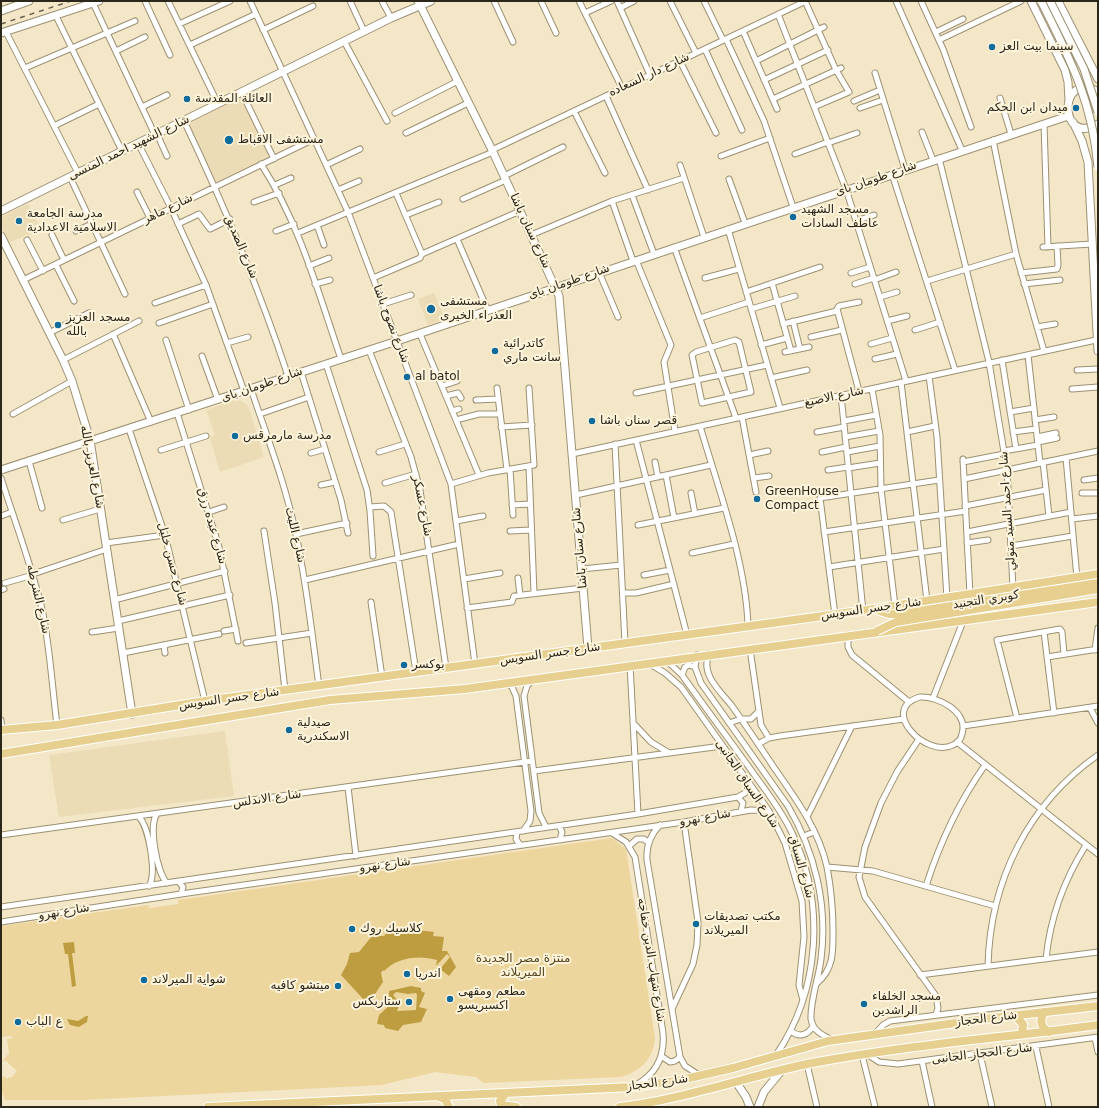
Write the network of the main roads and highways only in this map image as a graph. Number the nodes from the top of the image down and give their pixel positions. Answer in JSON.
{"nodes":[{"id":1,"x":1098,"y":574,"type":"edge"},
{"id":2,"x":1064,"y":580,"type":"junction"},
{"id":3,"x":1098,"y":583,"type":"edge"},
{"id":4,"x":1098,"y":589,"type":"edge"},
{"id":5,"x":1098,"y":602,"type":"edge"},
{"id":6,"x":1069,"y":605,"type":"junction"},
{"id":7,"x":874,"y":609,"type":"junction"},
{"id":8,"x":877,"y":631,"type":"junction"},
{"id":9,"x":2,"y":730,"type":"edge"},
{"id":10,"x":1,"y":754,"type":"edge"},
{"id":11,"x":1098,"y":1006,"type":"edge"},
{"id":12,"x":1044,"y":1012,"type":"junction"},
{"id":13,"x":1014,"y":1015,"type":"junction"},
{"id":14,"x":1098,"y":1025,"type":"edge"},
{"id":15,"x":1050,"y":1032,"type":"junction"},
{"id":16,"x":1022,"y":1034,"type":"junction"},
{"id":17,"x":506,"y":1093,"type":"junction"},
{"id":18,"x":439,"y":1097,"type":"junction"},
{"id":19,"x":637,"y":1106,"type":"edge"},
{"id":20,"x":208,"y":1107,"type":"edge"},
{"id":21,"x":449,"y":1107,"type":"edge"},
{"id":22,"x":516,"y":1107,"type":"edge"},
{"id":23,"x":620,"y":1107,"type":"edge"}],
"edges":[{"from":1,"to":2,"type":"main road","name":"شارع جسر السويس"},
{"from":2,"to":6,"type":"main road"},
{"from":2,"to":7,"type":"main road","name":"شارع جسر السويس"},
{"from":3,"to":7,"type":"main road","name":"كوبري التجنيد","bridge":true},
{"from":4,"to":8,"type":"main road","name":"كوبري التجنيد","bridge":true},
{"from":5,"to":6,"type":"main road","name":"شارع جسر السويس"},
{"from":6,"to":8,"type":"main road","name":"شارع جسر السويس"},
{"from":7,"to":9,"type":"main road","name":"شارع جسر السويس"},
{"from":8,"to":10,"type":"main road","name":"شارع جسر السويس"},
{"from":11,"to":12,"type":"main road","name":"شارع الحجاز"},
{"from":12,"to":13,"type":"main road","name":"شارع الحجاز"},
{"from":12,"to":15,"type":"main road"},
{"from":13,"to":16,"type":"main road"},
{"from":13,"to":17,"type":"main road","name":"شارع الحجاز"},
{"from":14,"to":15,"type":"main road","name":"شارع الحجاز"},
{"from":15,"to":16,"type":"main road","name":"شارع الحجاز"},
{"from":16,"to":19,"type":"main road","name":"شارع الحجاز"},
{"from":17,"to":18,"type":"main road","name":"شارع الحجاز"},
{"from":17,"to":22,"type":"main road"},
{"from":18,"to":20,"type":"main road","name":"شارع الحجاز"},
{"from":18,"to":21,"type":"main road"},
{"from":19,"to":23,"type":"main road","name":"شارع الحجاز"}]}
